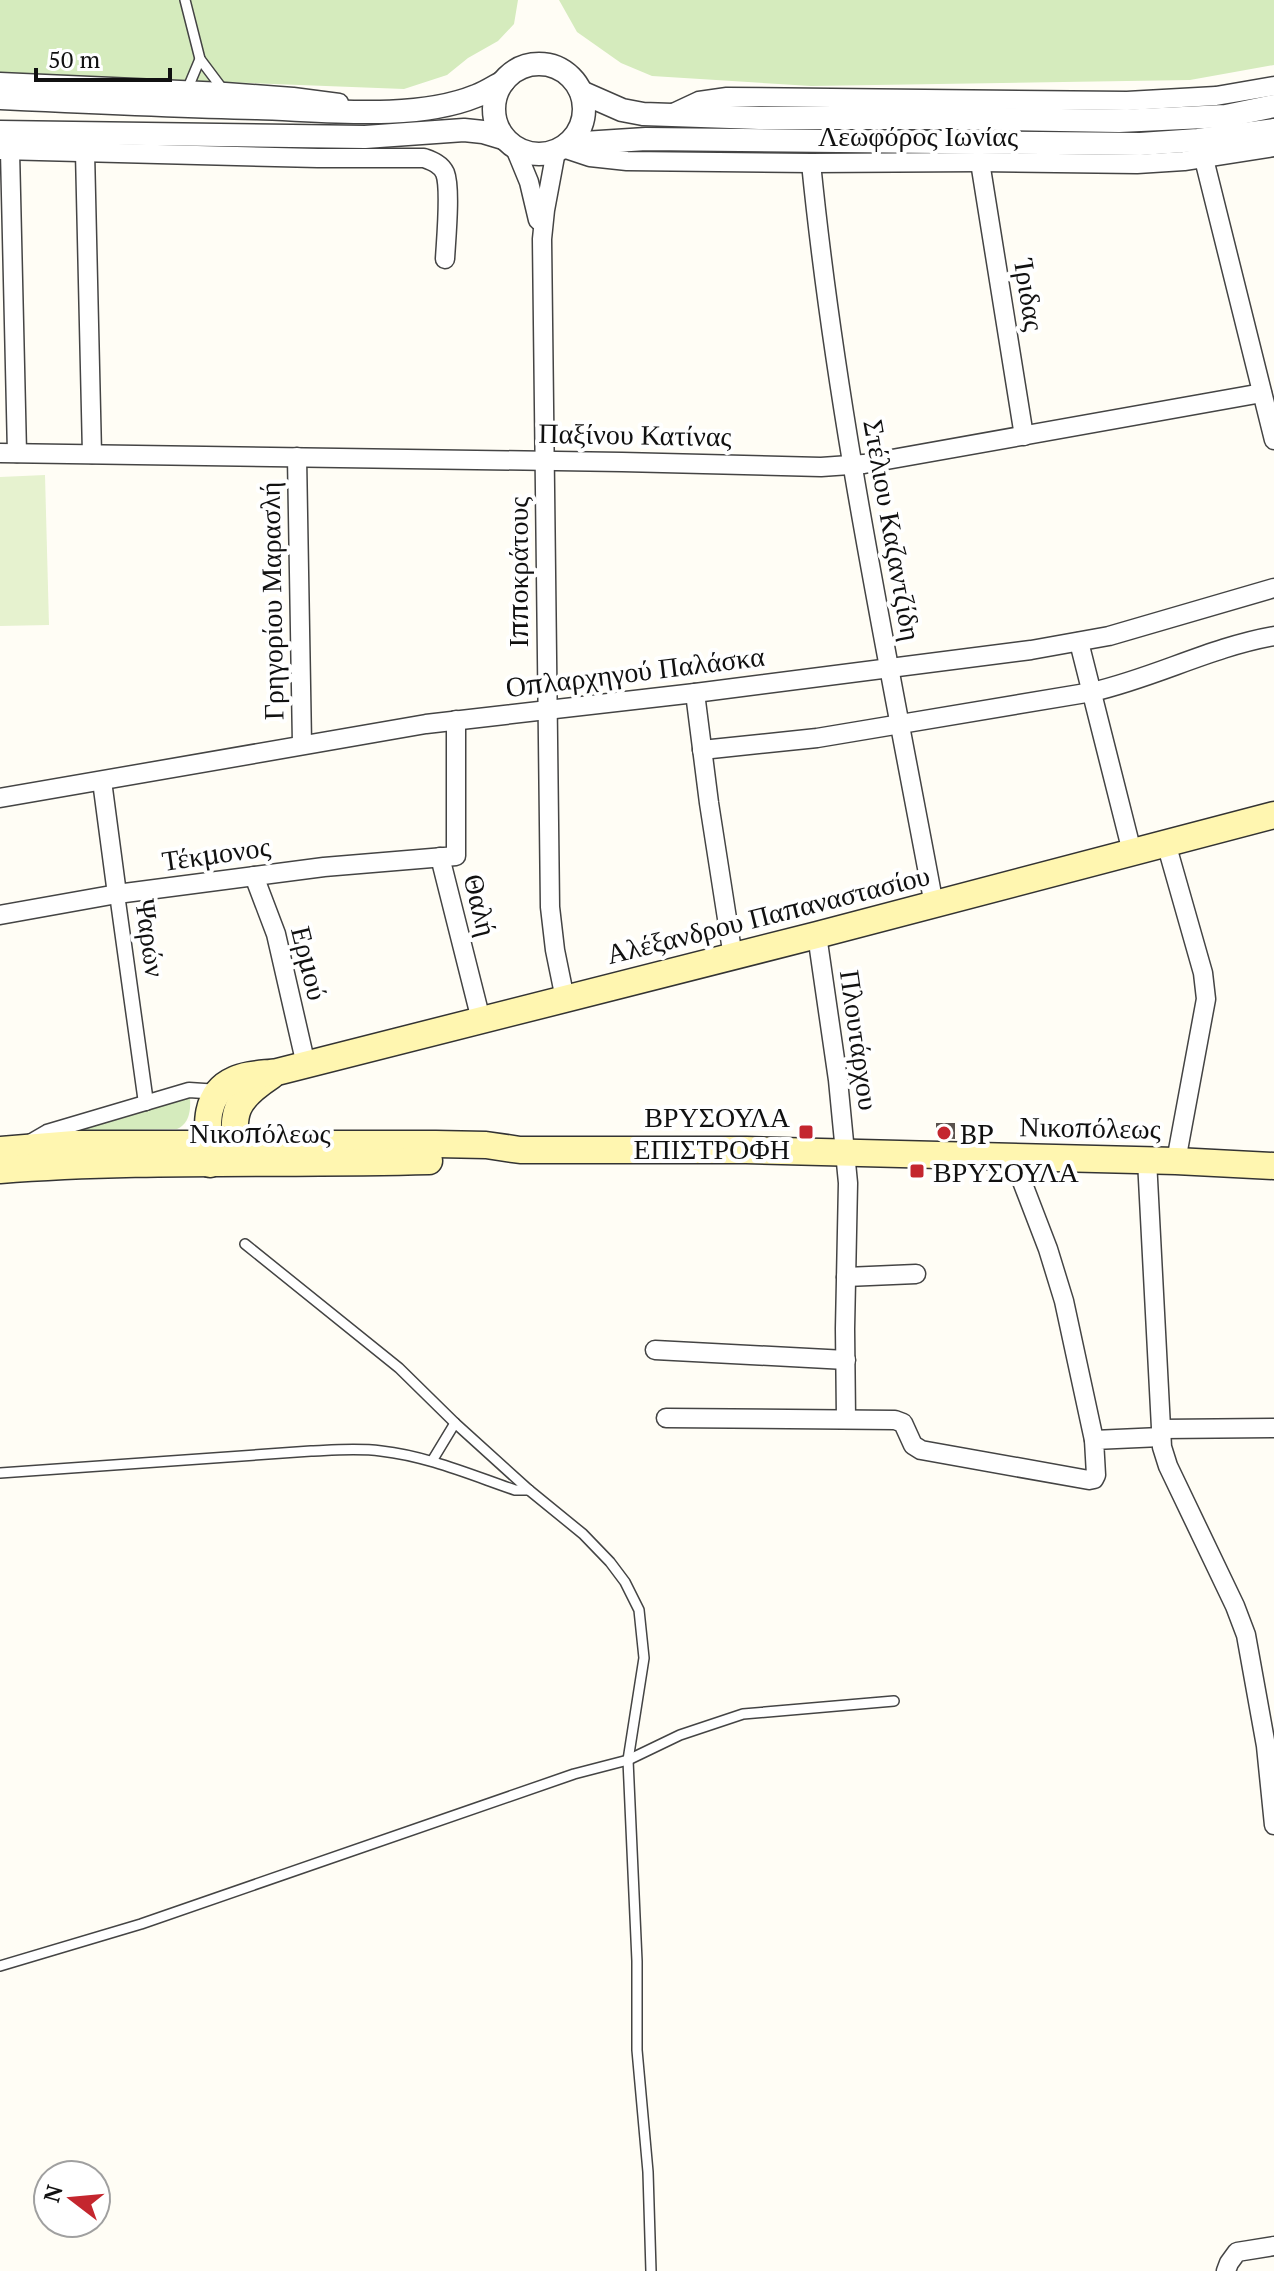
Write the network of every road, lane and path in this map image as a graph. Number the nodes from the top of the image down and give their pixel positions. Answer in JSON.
{"nodes":[{"id":1,"x":185,"y":0,"type":"edge"},
{"id":2,"x":200,"y":59,"type":"junction"},
{"id":3,"x":0,"y":82,"type":"edge"},
{"id":4,"x":503,"y":82,"type":"junction"},
{"id":5,"x":1274,"y":86,"type":"edge"},
{"id":6,"x":187,"y":90,"type":"junction"},
{"id":7,"x":225,"y":92,"type":"junction"},
{"id":8,"x":581,"y":92,"type":"junction"},
{"id":9,"x":0,"y":98,"type":"edge"},
{"id":10,"x":1274,"y":106,"type":"edge"},
{"id":11,"x":386,"y":111,"type":"junction"},
{"id":12,"x":668,"y":116,"type":"junction"},
{"id":13,"x":1274,"y":130,"type":"edge"},
{"id":14,"x":509,"y":143,"type":"junction"},
{"id":15,"x":3,"y":144,"type":"edge"},
{"id":16,"x":1274,"y":147,"type":"edge"},
{"id":17,"x":562,"y":148,"type":"junction"},
{"id":18,"x":85,"y":152,"type":"junction"},
{"id":19,"x":1204,"y":159,"type":"junction"},
{"id":20,"x":980,"y":162,"type":"junction"},
{"id":21,"x":811,"y":163,"type":"junction"},
{"id":22,"x":542,"y":239,"type":"junction"},
{"id":23,"x":445,"y":259,"type":"dead end"},
{"id":24,"x":1262,"y":393,"type":"junction"},
{"id":25,"x":1024,"y":436,"type":"junction"},
{"id":26,"x":1274,"y":440,"type":"edge"},
{"id":27,"x":9,"y":453,"type":"edge"},
{"id":28,"x":92,"y":454,"type":"junction"},
{"id":29,"x":297,"y":457,"type":"junction"},
{"id":30,"x":544,"y":461,"type":"junction"},
{"id":31,"x":853,"y":465,"type":"junction"},
{"id":32,"x":1274,"y":588,"type":"edge"},
{"id":33,"x":1274,"y":636,"type":"edge"},
{"id":34,"x":1079,"y":642,"type":"junction"},
{"id":35,"x":889,"y":669,"type":"junction"},
{"id":36,"x":1092,"y":692,"type":"junction"},
{"id":37,"x":695,"y":693,"type":"junction"},
{"id":38,"x":546,"y":710,"type":"junction"},
{"id":39,"x":456,"y":720,"type":"junction"},
{"id":40,"x":900,"y":724,"type":"junction"},
{"id":41,"x":302,"y":744,"type":"junction"},
{"id":42,"x":702,"y":750,"type":"junction"},
{"id":43,"x":102,"y":781,"type":"junction"},
{"id":44,"x":0,"y":798,"type":"edge"},
{"id":45,"x":1274,"y":815,"type":"edge"},
{"id":46,"x":1166,"y":843,"type":"junction"},
{"id":47,"x":1132,"y":852,"type":"junction"},
{"id":48,"x":440,"y":857,"type":"junction"},
{"id":49,"x":254,"y":876,"type":"junction"},
{"id":50,"x":117,"y":894,"type":"junction"},
{"id":51,"x":934,"y":905,"type":"junction"},
{"id":52,"x":0,"y":915,"type":"edge"},
{"id":53,"x":817,"y":935,"type":"junction"},
{"id":54,"x":733,"y":957,"type":"junction"},
{"id":55,"x":565,"y":999,"type":"junction"},
{"id":56,"x":481,"y":1020,"type":"junction"},
{"id":57,"x":306,"y":1065,"type":"junction"},
{"id":58,"x":270,"y":1077,"type":"junction"},
{"id":59,"x":219,"y":1092,"type":"junction"},
{"id":60,"x":146,"y":1103,"type":"junction"},
{"id":61,"x":268,"y":1144,"type":"junction"},
{"id":62,"x":9,"y":1149,"type":"edge"},
{"id":63,"x":520,"y":1150,"type":"junction"},
{"id":64,"x":846,"y":1153,"type":"junction"},
{"id":65,"x":209,"y":1154,"type":"junction"},
{"id":66,"x":236,"y":1154,"type":"junction"},
{"id":67,"x":1013,"y":1158,"type":"junction"},
{"id":68,"x":1147,"y":1160,"type":"junction"},
{"id":69,"x":1176,"y":1161,"type":"junction"},
{"id":70,"x":1274,"y":1166,"type":"edge"},
{"id":71,"x":0,"y":1170,"type":"edge"},
{"id":72,"x":245,"y":1244,"type":"dead end"},
{"id":73,"x":916,"y":1274,"type":"dead end"},
{"id":74,"x":846,"y":1277,"type":"junction"},
{"id":75,"x":655,"y":1350,"type":"dead end"},
{"id":76,"x":846,"y":1360,"type":"junction"},
{"id":77,"x":666,"y":1418,"type":"dead end"},
{"id":78,"x":846,"y":1419,"type":"junction"},
{"id":79,"x":455,"y":1423,"type":"junction"},
{"id":80,"x":1274,"y":1428,"type":"edge"},
{"id":81,"x":1161,"y":1433,"type":"junction"},
{"id":82,"x":1094,"y":1440,"type":"junction"},
{"id":83,"x":432,"y":1461,"type":"junction"},
{"id":84,"x":0,"y":1473,"type":"edge"},
{"id":85,"x":529,"y":1490,"type":"junction"},
{"id":86,"x":894,"y":1701,"type":"dead end"},
{"id":87,"x":1270,"y":1745,"type":"edge"},
{"id":88,"x":628,"y":1760,"type":"junction"},
{"id":89,"x":1274,"y":1825,"type":"edge"},
{"id":90,"x":0,"y":1966,"type":"edge"},
{"id":91,"x":1274,"y":2246,"type":"edge"},
{"id":92,"x":651,"y":2271,"type":"edge"},
{"id":93,"x":1226,"y":2271,"type":"edge"}],
"edges":[{"from":1,"to":2,"type":"lane"},
{"from":2,"to":6,"type":"lane"},
{"from":2,"to":7,"type":"lane"},
{"from":3,"to":6,"type":"street"},
{"from":4,"to":8,"type":"street"},
{"from":4,"to":11,"type":"street"},
{"from":4,"to":14,"type":"street"},
{"from":5,"to":12,"type":"street"},
{"from":6,"to":7,"type":"street"},
{"from":7,"to":11,"type":"street"},
{"from":8,"to":12,"type":"street"},
{"from":8,"to":17,"type":"street"},
{"from":9,"to":11,"type":"street"},
{"from":10,"to":12,"type":"street"},
{"from":13,"to":17,"type":"street"},
{"from":14,"to":15,"type":"street"},
{"from":14,"to":17,"type":"street"},
{"from":14,"to":22,"type":"street","name":"Ιπποκράτους"},
{"from":15,"to":18,"type":"street"},
{"from":15,"to":27,"type":"street"},
{"from":16,"to":19,"type":"street","name":"Λεωφόρος Ιωνίας"},
{"from":17,"to":21,"type":"street","name":"Λεωφόρος Ιωνίας"},
{"from":17,"to":22,"type":"street","name":"Ιπποκράτους"},
{"from":18,"to":23,"type":"street"},
{"from":18,"to":28,"type":"street"},
{"from":19,"to":20,"type":"street","name":"Λεωφόρος Ιωνίας"},
{"from":19,"to":24,"type":"street"},
{"from":20,"to":21,"type":"street","name":"Λεωφόρος Ιωνίας"},
{"from":20,"to":25,"type":"street","name":"Ίριδας"},
{"from":21,"to":31,"type":"street","name":"Στέλιου Καζαντζίδη"},
{"from":22,"to":30,"type":"street","name":"Ιπποκράτους"},
{"from":24,"to":25,"type":"street","name":"Παξίνου Κατίνας"},
{"from":24,"to":26,"type":"street"},
{"from":25,"to":31,"type":"street","name":"Παξίνου Κατίνας"},
{"from":27,"to":28,"type":"street","name":"Παξίνου Κατίνας"},
{"from":28,"to":29,"type":"street","name":"Παξίνου Κατίνας"},
{"from":29,"to":30,"type":"street","name":"Παξίνου Κατίνας"},
{"from":29,"to":41,"type":"street","name":"Γρηγορίου Μαρασλή"},
{"from":30,"to":31,"type":"street","name":"Παξίνου Κατίνας"},
{"from":30,"to":38,"type":"street","name":"Ιπποκράτους"},
{"from":31,"to":35,"type":"street","name":"Στέλιου Καζαντζίδη"},
{"from":32,"to":34,"type":"street","name":"Οπλαρχηγού Παλάσκα"},
{"from":33,"to":36,"type":"street"},
{"from":34,"to":35,"type":"street","name":"Οπλαρχηγού Παλάσκα"},
{"from":34,"to":36,"type":"street"},
{"from":35,"to":37,"type":"street","name":"Οπλαρχηγού Παλάσκα"},
{"from":35,"to":40,"type":"street","name":"Στέλιου Καζαντζίδη"},
{"from":36,"to":40,"type":"street"},
{"from":36,"to":47,"type":"street"},
{"from":37,"to":38,"type":"street","name":"Οπλαρχηγού Παλάσκα"},
{"from":37,"to":42,"type":"street"},
{"from":38,"to":39,"type":"street","name":"Οπλαρχηγού Παλάσκα"},
{"from":38,"to":55,"type":"street","name":"Ιπποκράτους"},
{"from":39,"to":41,"type":"street","name":"Οπλαρχηγού Παλάσκα"},
{"from":39,"to":48,"type":"street","name":"Θαλή"},
{"from":40,"to":42,"type":"street"},
{"from":40,"to":51,"type":"street","name":"Στέλιου Καζαντζίδη"},
{"from":41,"to":43,"type":"street","name":"Οπλαρχηγού Παλάσκα"},
{"from":42,"to":54,"type":"street"},
{"from":43,"to":44,"type":"street","name":"Οπλαρχηγού Παλάσκα"},
{"from":43,"to":50,"type":"street","name":"Ψαρών"},
{"from":45,"to":46,"type":"main road","name":"Αλέξανδρου Παπαναστασίου"},
{"from":46,"to":47,"type":"main road","name":"Αλέξανδρου Παπαναστασίου"},
{"from":46,"to":69,"type":"street"},
{"from":47,"to":51,"type":"main road","name":"Αλέξανδρου Παπαναστασίου"},
{"from":48,"to":49,"type":"street","name":"Τέκμονος"},
{"from":48,"to":56,"type":"street","name":"Θαλή"},
{"from":49,"to":50,"type":"street","name":"Τέκμονος"},
{"from":49,"to":57,"type":"street","name":"Ερμού"},
{"from":50,"to":52,"type":"street","name":"Τέκμονος"},
{"from":50,"to":60,"type":"street","name":"Ψαρών"},
{"from":51,"to":53,"type":"main road","name":"Αλέξανδρου Παπαναστασίου"},
{"from":53,"to":54,"type":"main road","name":"Αλέξανδρου Παπαναστασίου"},
{"from":53,"to":64,"type":"street","name":"Πλουτάρχου"},
{"from":54,"to":55,"type":"main road","name":"Αλέξανδρου Παπαναστασίου"},
{"from":55,"to":56,"type":"main road","name":"Αλέξανδρου Παπαναστασίου"},
{"from":56,"to":57,"type":"main road","name":"Αλέξανδρου Παπαναστασίου"},
{"from":57,"to":58,"type":"main road","name":"Αλέξανδρου Παπαναστασίου"},
{"from":58,"to":59,"type":"main road","name":"Αλέξανδρου Παπαναστασίου"},
{"from":58,"to":61,"type":"main road"},
{"from":58,"to":66,"type":"main road"},
{"from":59,"to":60,"type":"street"},
{"from":59,"to":65,"type":"main road"},
{"from":60,"to":62,"type":"street"},
{"from":61,"to":63,"type":"main road","name":"Νικοπόλεως"},
{"from":61,"to":66,"type":"main road","name":"Νικοπόλεως"},
{"from":62,"to":65,"type":"main road","name":"Νικοπόλεως"},
{"from":63,"to":64,"type":"main road","name":"Νικοπόλεως"},
{"from":63,"to":66,"type":"main road","name":"Νικοπόλεως"},
{"from":64,"to":67,"type":"main road","name":"Νικοπόλεως"},
{"from":64,"to":74,"type":"street","name":"Πλουτάρχου"},
{"from":65,"to":66,"type":"main road","name":"Νικοπόλεως"},
{"from":65,"to":71,"type":"main road","name":"Νικοπόλεως"},
{"from":67,"to":68,"type":"main road","name":"Νικοπόλεως"},
{"from":67,"to":82,"type":"street"},
{"from":68,"to":69,"type":"main road","name":"Νικοπόλεως"},
{"from":68,"to":81,"type":"street"},
{"from":69,"to":70,"type":"main road","name":"Νικοπόλεως"},
{"from":72,"to":79,"type":"lane"},
{"from":73,"to":74,"type":"street"},
{"from":74,"to":76,"type":"street","name":"Πλουτάρχου"},
{"from":75,"to":76,"type":"street"},
{"from":76,"to":78,"type":"street","name":"Πλουτάρχου"},
{"from":77,"to":78,"type":"street"},
{"from":78,"to":82,"type":"street"},
{"from":79,"to":83,"type":"lane"},
{"from":79,"to":85,"type":"lane"},
{"from":80,"to":81,"type":"street"},
{"from":81,"to":82,"type":"street"},
{"from":81,"to":87,"type":"street"},
{"from":83,"to":84,"type":"lane"},
{"from":83,"to":85,"type":"lane"},
{"from":85,"to":88,"type":"lane"},
{"from":86,"to":88,"type":"lane"},
{"from":87,"to":89,"type":"street"},
{"from":88,"to":90,"type":"lane"},
{"from":88,"to":92,"type":"lane"},
{"from":91,"to":93,"type":"street"}]}
